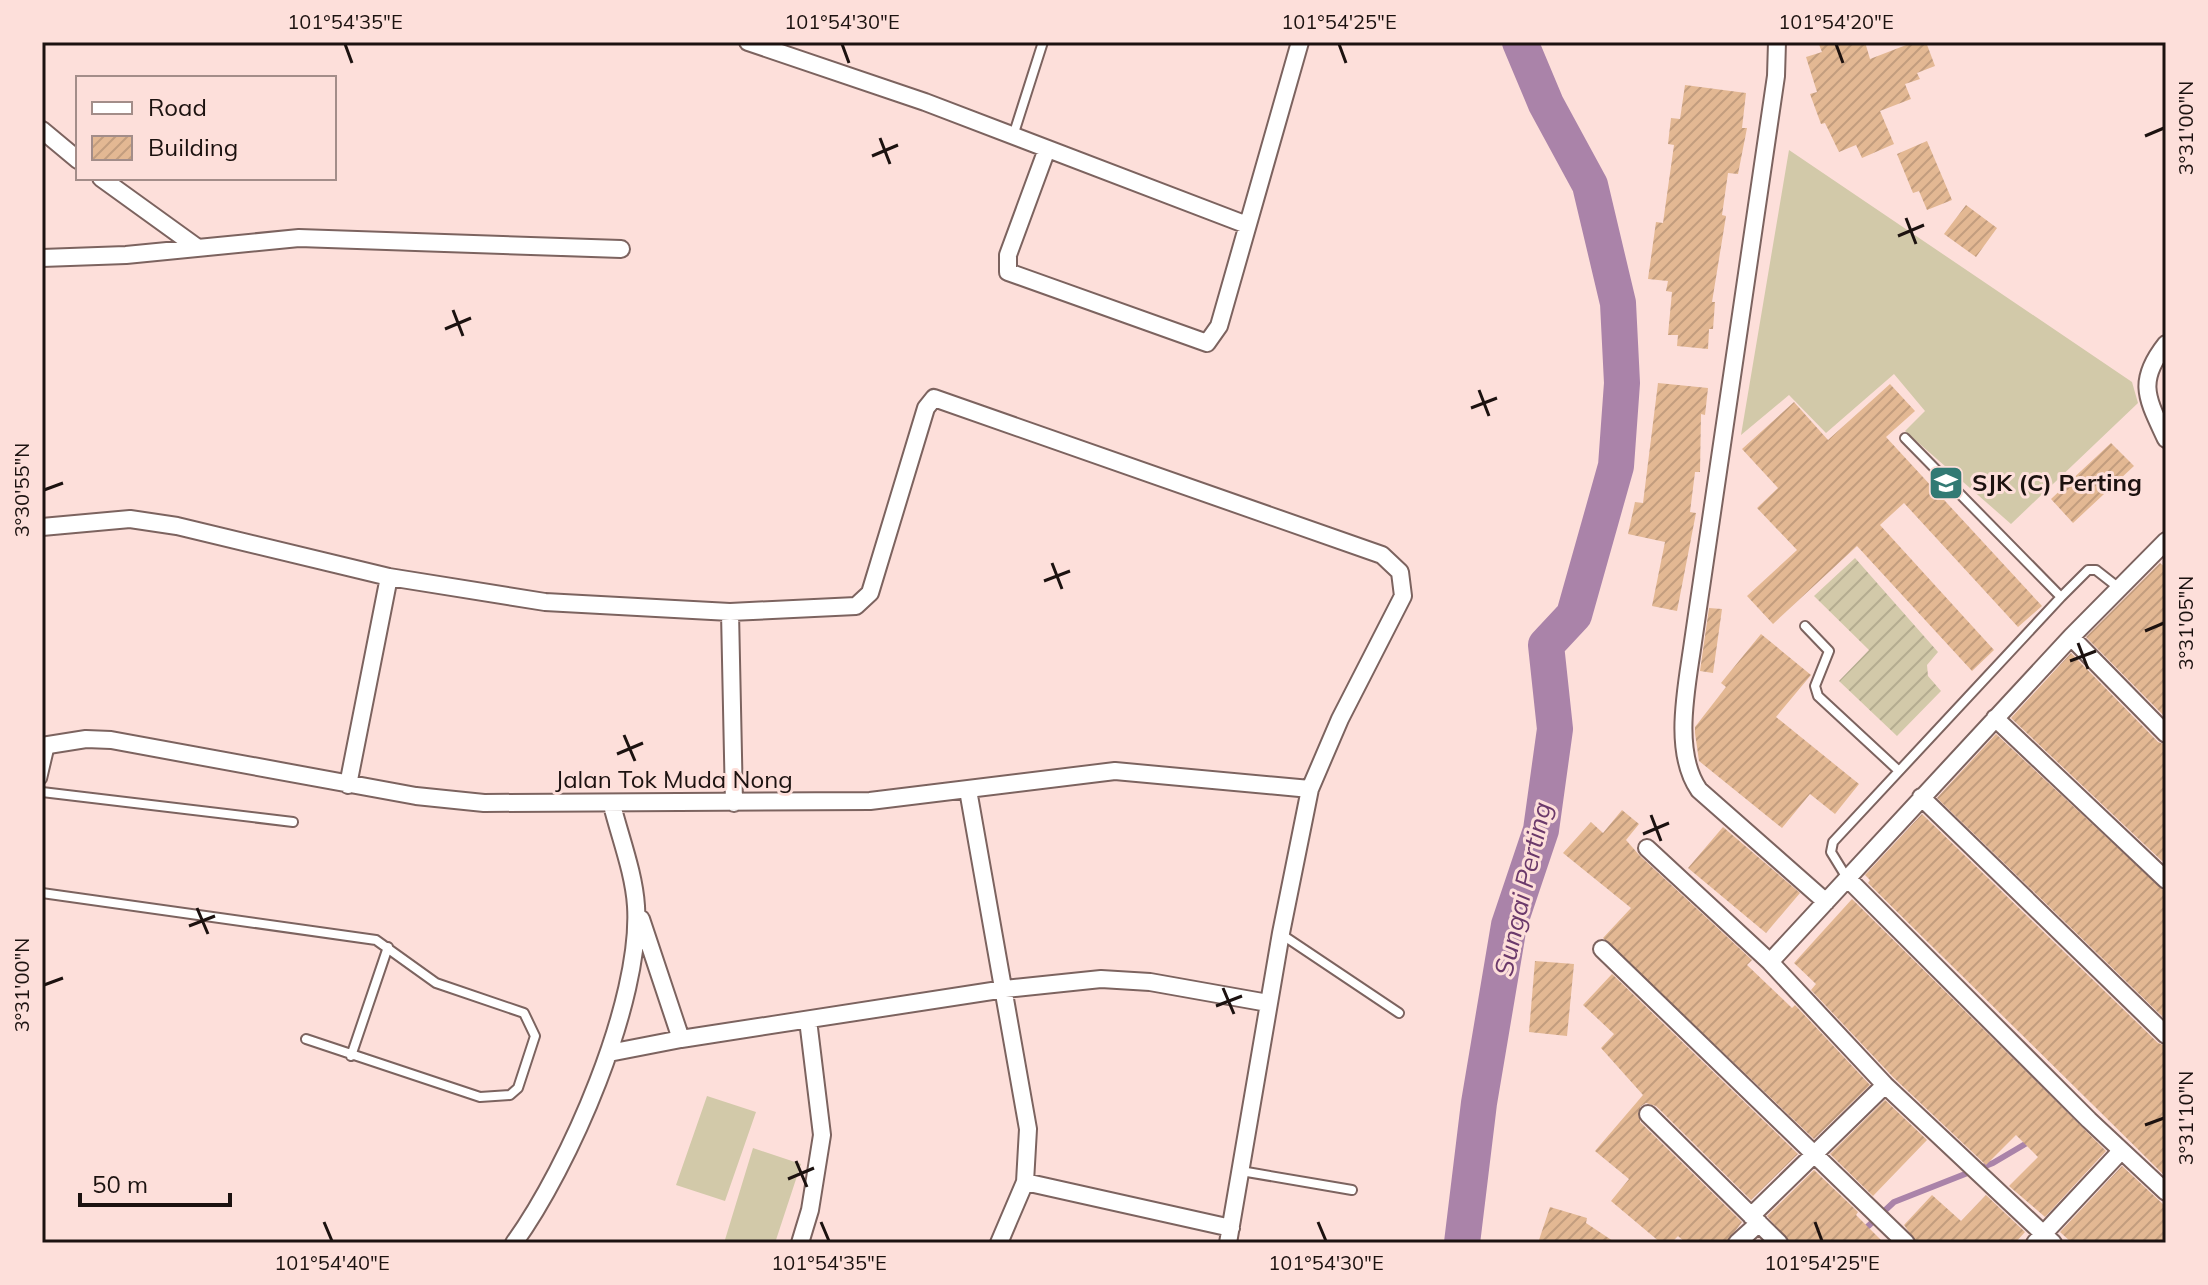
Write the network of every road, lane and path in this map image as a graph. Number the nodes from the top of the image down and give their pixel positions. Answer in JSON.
{"nodes":[{"id":1,"x":748,"y":42,"type":"edge"},
{"id":2,"x":1043,"y":42,"type":"edge"},
{"id":3,"x":1777,"y":42,"type":"edge"},
{"id":4,"x":1295,"y":43,"type":"edge"},
{"id":5,"x":789,"y":48,"type":"edge"},
{"id":6,"x":42,"y":130,"type":"edge"},
{"id":7,"x":1013,"y":136,"type":"junction"},
{"id":8,"x":1047,"y":149,"type":"junction"},
{"id":9,"x":76,"y":158,"type":"edge"},
{"id":10,"x":104,"y":180,"type":"edge"},
{"id":11,"x":1247,"y":225,"type":"junction"},
{"id":12,"x":198,"y":248,"type":"junction"},
{"id":13,"x":621,"y":249,"type":"dead end"},
{"id":14,"x":42,"y":258,"type":"edge"},
{"id":15,"x":2166,"y":344,"type":"edge"},
{"id":16,"x":1905,"y":438,"type":"dead end"},
{"id":17,"x":2166,"y":439,"type":"edge"},
{"id":18,"x":42,"y":527,"type":"edge"},
{"id":19,"x":2165,"y":545,"type":"edge"},
{"id":20,"x":389,"y":577,"type":"junction"},
{"id":21,"x":2119,"y":588,"type":"junction"},
{"id":22,"x":2061,"y":597,"type":"junction"},
{"id":23,"x":730,"y":612,"type":"junction"},
{"id":24,"x":1805,"y":626,"type":"dead end"},
{"id":25,"x":2071,"y":637,"type":"junction"},
{"id":26,"x":1995,"y":718,"type":"junction"},
{"id":27,"x":2166,"y":734,"type":"edge"},
{"id":28,"x":46,"y":745,"type":"edge"},
{"id":29,"x":1899,"y":771,"type":"junction"},
{"id":30,"x":42,"y":779,"type":"edge"},
{"id":31,"x":348,"y":785,"type":"junction"},
{"id":32,"x":1310,"y":789,"type":"junction"},
{"id":33,"x":968,"y":790,"type":"junction"},
{"id":34,"x":42,"y":792,"type":"edge"},
{"id":35,"x":1921,"y":797,"type":"junction"},
{"id":36,"x":734,"y":803,"type":"junction"},
{"id":37,"x":612,"y":805,"type":"junction"},
{"id":38,"x":293,"y":822,"type":"dead end"},
{"id":39,"x":1647,"y":848,"type":"dead end"},
{"id":40,"x":1848,"y":879,"type":"junction"},
{"id":41,"x":2166,"y":880,"type":"edge"},
{"id":42,"x":42,"y":893,"type":"edge"},
{"id":43,"x":1826,"y":902,"type":"junction"},
{"id":44,"x":636,"y":904,"type":"junction"},
{"id":45,"x":1281,"y":933,"type":"junction"},
{"id":46,"x":388,"y":947,"type":"junction"},
{"id":47,"x":1602,"y":949,"type":"dead end"},
{"id":48,"x":1770,"y":962,"type":"junction"},
{"id":49,"x":1005,"y":989,"type":"junction"},
{"id":50,"x":1268,"y":1003,"type":"junction"},
{"id":51,"x":1399,"y":1013,"type":"dead end"},
{"id":52,"x":808,"y":1020,"type":"junction"},
{"id":53,"x":2166,"y":1035,"type":"edge"},
{"id":54,"x":306,"y":1039,"type":"dead end"},
{"id":55,"x":681,"y":1039,"type":"junction"},
{"id":56,"x":609,"y":1053,"type":"junction"},
{"id":57,"x":351,"y":1056,"type":"junction"},
{"id":58,"x":1885,"y":1085,"type":"junction"},
{"id":59,"x":1648,"y":1114,"type":"dead end"},
{"id":60,"x":2121,"y":1151,"type":"junction"},
{"id":61,"x":1814,"y":1153,"type":"junction"},
{"id":62,"x":1241,"y":1171,"type":"junction"},
{"id":63,"x":1025,"y":1182,"type":"junction"},
{"id":64,"x":1352,"y":1190,"type":"dead end"},
{"id":65,"x":2166,"y":1192,"type":"edge"},
{"id":66,"x":1755,"y":1219,"type":"junction"},
{"id":67,"x":1230,"y":1236,"type":"edge"},
{"id":68,"x":2044,"y":1240,"type":"edge"},
{"id":69,"x":514,"y":1243,"type":"edge"},
{"id":70,"x":800,"y":1243,"type":"edge"},
{"id":71,"x":999,"y":1243,"type":"edge"},
{"id":72,"x":1737,"y":1243,"type":"edge"},
{"id":73,"x":1779,"y":1243,"type":"edge"},
{"id":74,"x":1906,"y":1243,"type":"edge"}],
"edges":[{"from":1,"to":5,"type":"street"},
{"from":2,"to":7,"type":"lane"},
{"from":3,"to":43,"type":"street"},
{"from":4,"to":11,"type":"street"},
{"from":5,"to":7,"type":"street"},
{"from":6,"to":9,"type":"street"},
{"from":7,"to":8,"type":"street"},
{"from":8,"to":11,"type":"street"},
{"from":8,"to":11,"type":"street"},
{"from":10,"to":12,"type":"street"},
{"from":12,"to":13,"type":"street"},
{"from":12,"to":14,"type":"street"},
{"from":15,"to":17,"type":"street"},
{"from":16,"to":22,"type":"lane"},
{"from":18,"to":20,"type":"street"},
{"from":19,"to":21,"type":"street"},
{"from":20,"to":23,"type":"street"},
{"from":20,"to":31,"type":"street"},
{"from":21,"to":22,"type":"lane"},
{"from":21,"to":25,"type":"street"},
{"from":22,"to":29,"type":"lane"},
{"from":23,"to":32,"type":"street"},
{"from":23,"to":36,"type":"street"},
{"from":24,"to":29,"type":"lane"},
{"from":25,"to":26,"type":"street"},
{"from":25,"to":27,"type":"street"},
{"from":26,"to":35,"type":"street"},
{"from":26,"to":41,"type":"street"},
{"from":28,"to":30,"type":"lane"},
{"from":28,"to":31,"type":"street","name":"Jalan Tok Muda Nong"},
{"from":29,"to":40,"type":"lane"},
{"from":31,"to":37,"type":"street","name":"Jalan Tok Muda Nong"},
{"from":32,"to":33,"type":"street","name":"Jalan Tok Muda Nong"},
{"from":32,"to":45,"type":"street"},
{"from":33,"to":36,"type":"street","name":"Jalan Tok Muda Nong"},
{"from":33,"to":49,"type":"street"},
{"from":34,"to":38,"type":"lane"},
{"from":35,"to":40,"type":"street"},
{"from":35,"to":53,"type":"street"},
{"from":36,"to":37,"type":"street","name":"Jalan Tok Muda Nong"},
{"from":37,"to":44,"type":"street"},
{"from":39,"to":48,"type":"street"},
{"from":40,"to":43,"type":"street"},
{"from":40,"to":60,"type":"street"},
{"from":42,"to":46,"type":"lane"},
{"from":43,"to":48,"type":"street"},
{"from":44,"to":55,"type":"street"},
{"from":44,"to":56,"type":"street"},
{"from":45,"to":50,"type":"street"},
{"from":45,"to":51,"type":"lane"},
{"from":46,"to":57,"type":"lane"},
{"from":46,"to":57,"type":"lane"},
{"from":47,"to":61,"type":"street"},
{"from":48,"to":58,"type":"street"},
{"from":49,"to":50,"type":"street"},
{"from":49,"to":52,"type":"street"},
{"from":49,"to":63,"type":"street"},
{"from":50,"to":62,"type":"street"},
{"from":52,"to":55,"type":"street"},
{"from":52,"to":70,"type":"street"},
{"from":54,"to":57,"type":"lane"},
{"from":55,"to":56,"type":"street"},
{"from":56,"to":69,"type":"street"},
{"from":58,"to":61,"type":"street"},
{"from":58,"to":68,"type":"street"},
{"from":59,"to":66,"type":"street"},
{"from":60,"to":65,"type":"street"},
{"from":60,"to":68,"type":"street"},
{"from":61,"to":66,"type":"street"},
{"from":61,"to":74,"type":"street"},
{"from":62,"to":64,"type":"lane"},
{"from":62,"to":67,"type":"street"},
{"from":63,"to":67,"type":"street"},
{"from":63,"to":71,"type":"street"},
{"from":66,"to":72,"type":"street"},
{"from":66,"to":73,"type":"street"}]}
